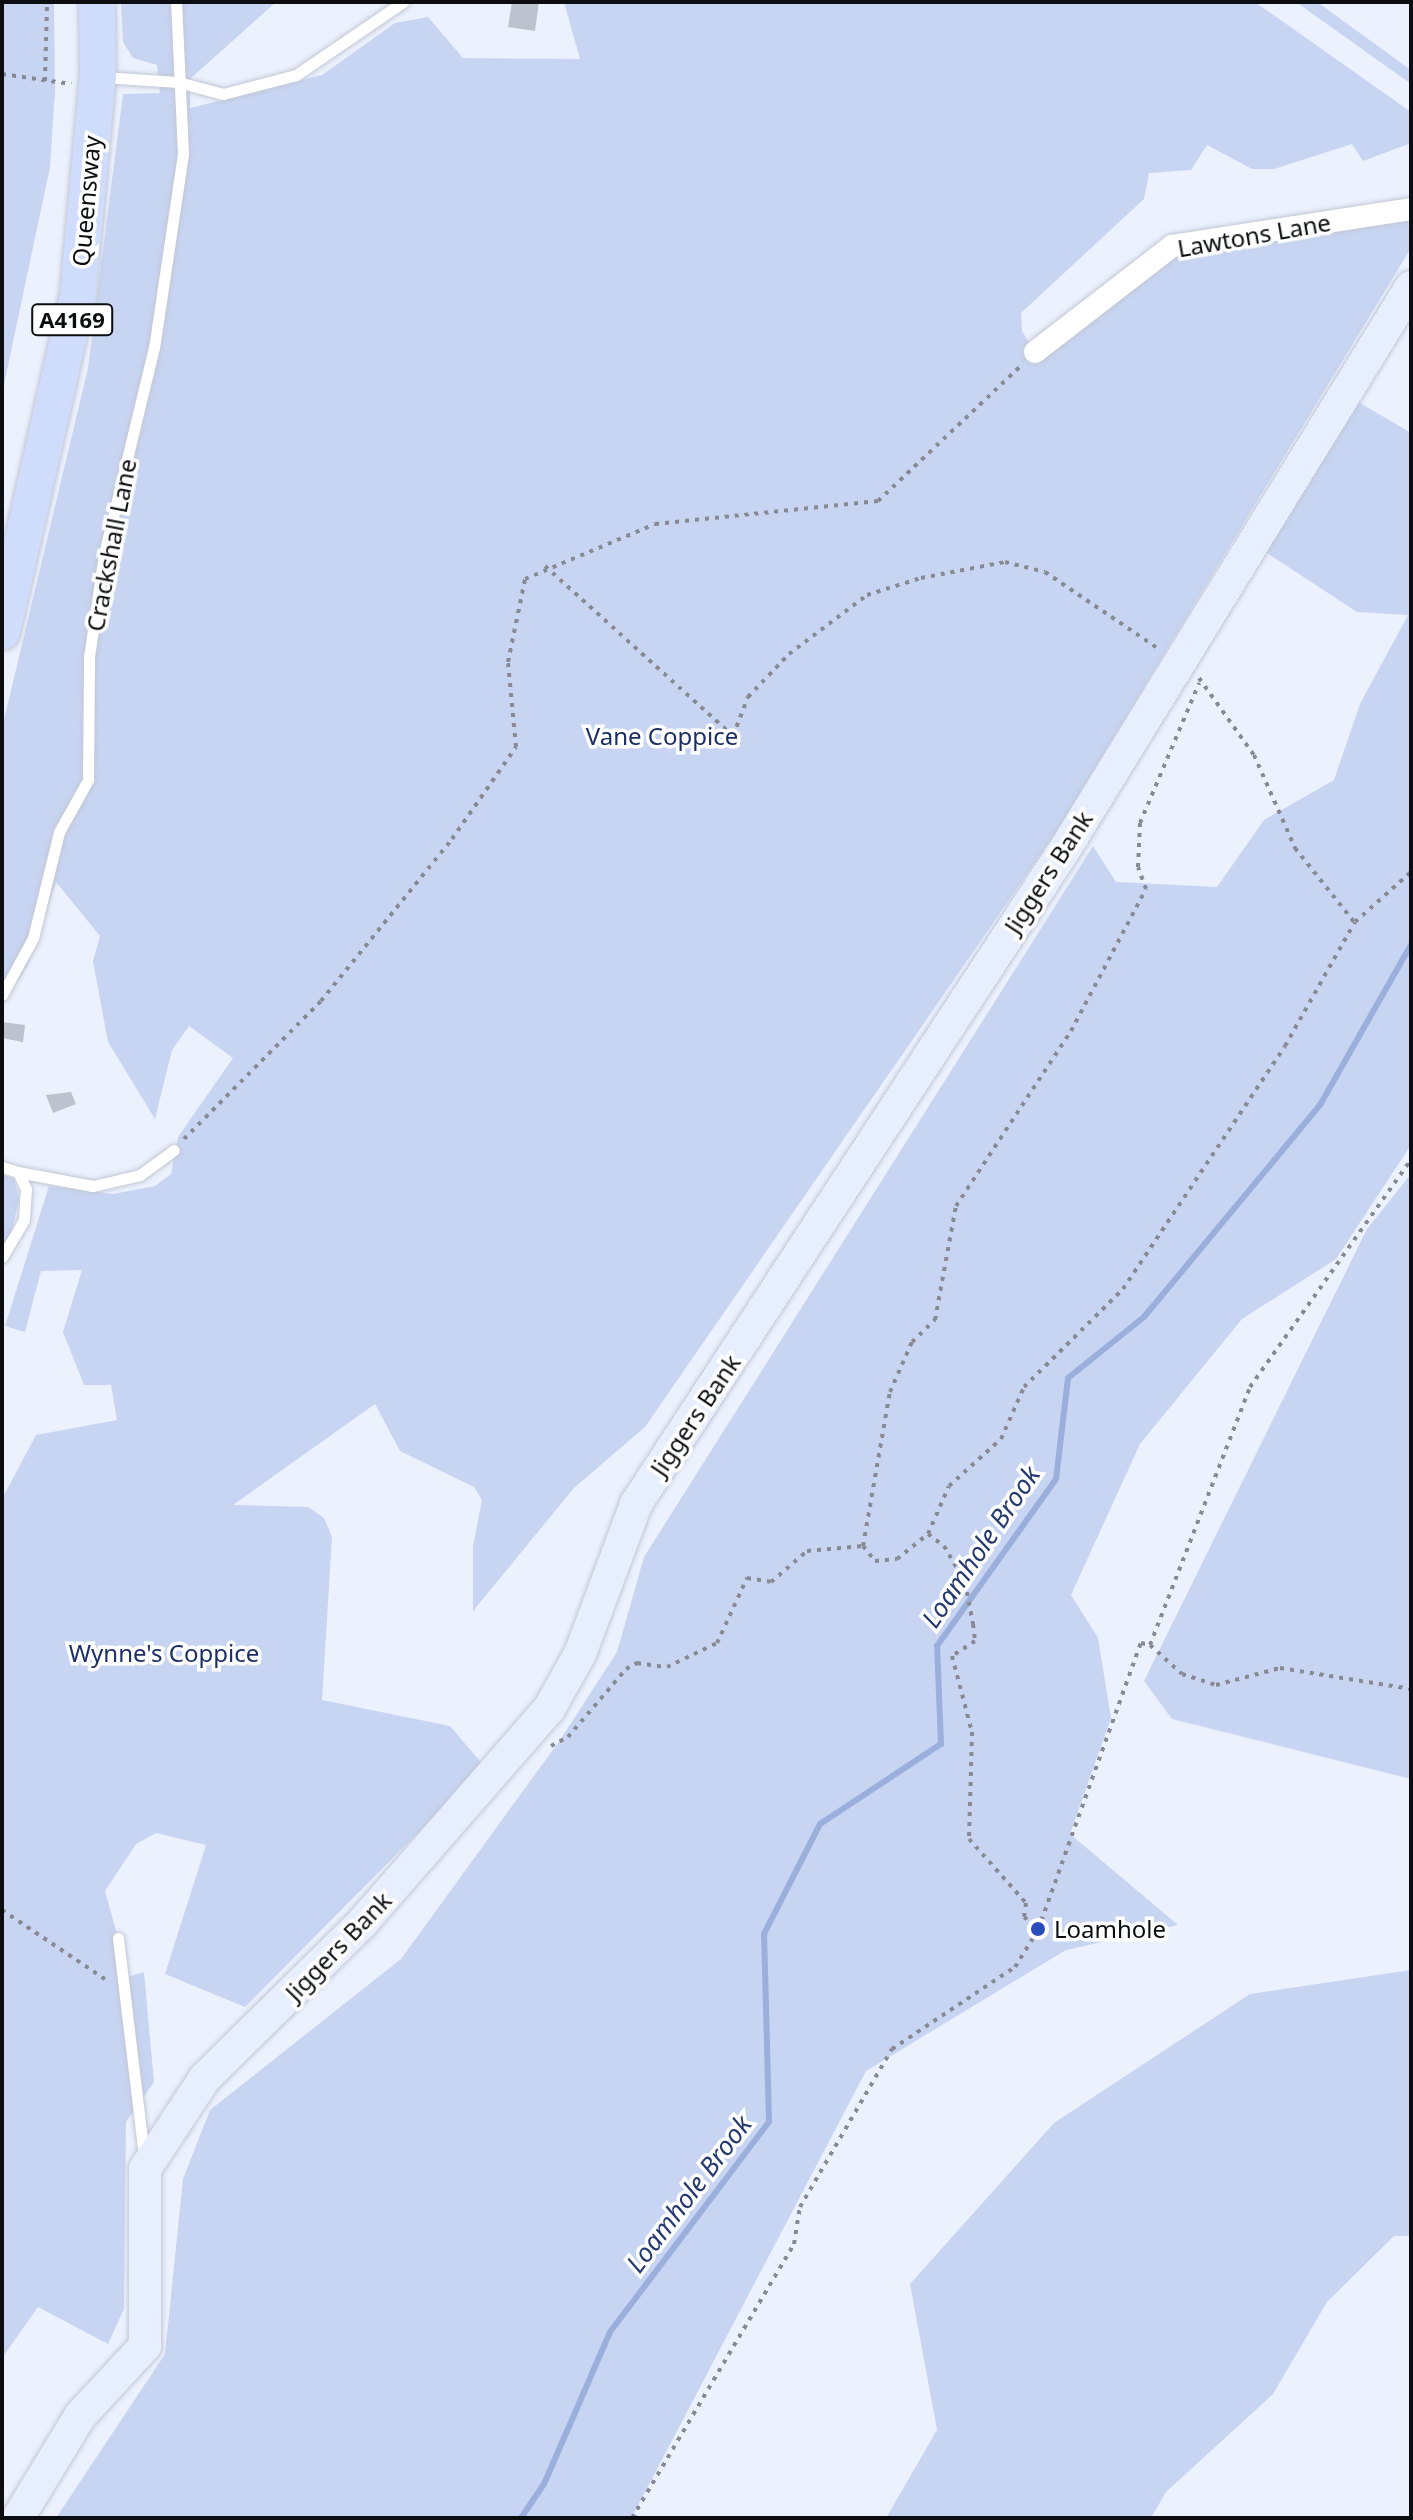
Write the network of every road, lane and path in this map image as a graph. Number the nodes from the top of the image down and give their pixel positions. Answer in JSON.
{"nodes":[{"id":1,"x":47,"y":2,"type":"edge"},
{"id":2,"x":97,"y":2,"type":"edge"},
{"id":3,"x":176,"y":2,"type":"edge"},
{"id":4,"x":403,"y":2,"type":"edge"},
{"id":5,"x":2,"y":74,"type":"edge"},
{"id":6,"x":98,"y":76,"type":"junction"},
{"id":7,"x":45,"y":81,"type":"junction"},
{"id":8,"x":178,"y":82,"type":"junction"},
{"id":9,"x":1411,"y":209,"type":"edge"},
{"id":10,"x":1411,"y":287,"type":"edge"},
{"id":11,"x":1035,"y":352,"type":"joint"},
{"id":12,"x":545,"y":566,"type":"junction"},
{"id":13,"x":2,"y":632,"type":"edge"},
{"id":14,"x":1189,"y":670,"type":"junction"},
{"id":15,"x":1411,"y":872,"type":"edge"},
{"id":16,"x":1355,"y":922,"type":"junction"},
{"id":17,"x":2,"y":995,"type":"edge"},
{"id":18,"x":174,"y":1150,"type":"joint"},
{"id":19,"x":1411,"y":1160,"type":"edge"},
{"id":20,"x":2,"y":1167,"type":"edge"},
{"id":21,"x":18,"y":1172,"type":"junction"},
{"id":22,"x":2,"y":1257,"type":"edge"},
{"id":23,"x":928,"y":1534,"type":"junction"},
{"id":24,"x":863,"y":1546,"type":"junction"},
{"id":25,"x":1150,"y":1645,"type":"junction"},
{"id":26,"x":1411,"y":1689,"type":"edge"},
{"id":27,"x":524,"y":1740,"type":"junction"},
{"id":28,"x":2,"y":1910,"type":"edge"},
{"id":29,"x":1038,"y":1928,"type":"junction"},
{"id":30,"x":118,"y":1938,"type":"dead end"},
{"id":31,"x":125,"y":1992,"type":"junction"},
{"id":32,"x":145,"y":2169,"type":"junction"},
{"id":33,"x":18,"y":2518,"type":"edge"},
{"id":34,"x":632,"y":2518,"type":"edge"}],
"edges":[{"from":1,"to":7,"type":"path"},
{"from":2,"to":6,"type":"main road","name":"Queensway","number":"A4169"},
{"from":3,"to":8,"type":"lane","name":"Crackshall Lane"},
{"from":4,"to":8,"type":"lane"},
{"from":5,"to":7,"type":"path"},
{"from":6,"to":7,"type":"path"},
{"from":6,"to":8,"type":"lane"},
{"from":6,"to":13,"type":"main road","name":"Queensway","number":"A4169"},
{"from":8,"to":17,"type":"lane","name":"Crackshall Lane"},
{"from":9,"to":11,"type":"street","name":"Lawtons Lane"},
{"from":10,"to":14,"type":"street","name":"Jiggers Bank"},
{"from":11,"to":12,"type":"path"},
{"from":12,"to":14,"type":"path"},
{"from":12,"to":18,"type":"path"},
{"from":14,"to":16,"type":"path"},
{"from":14,"to":24,"type":"path"},
{"from":14,"to":27,"type":"street","name":"Jiggers Bank"},
{"from":15,"to":16,"type":"path"},
{"from":16,"to":23,"type":"path"},
{"from":18,"to":21,"type":"lane"},
{"from":19,"to":25,"type":"path"},
{"from":20,"to":21,"type":"lane"},
{"from":21,"to":22,"type":"lane"},
{"from":23,"to":24,"type":"path"},
{"from":23,"to":29,"type":"path"},
{"from":24,"to":27,"type":"path"},
{"from":25,"to":26,"type":"path"},
{"from":25,"to":29,"type":"path"},
{"from":27,"to":32,"type":"street","name":"Jiggers Bank"},
{"from":28,"to":31,"type":"path"},
{"from":29,"to":34,"type":"path"},
{"from":30,"to":31,"type":"lane"},
{"from":31,"to":32,"type":"lane"},
{"from":32,"to":33,"type":"street"}]}
